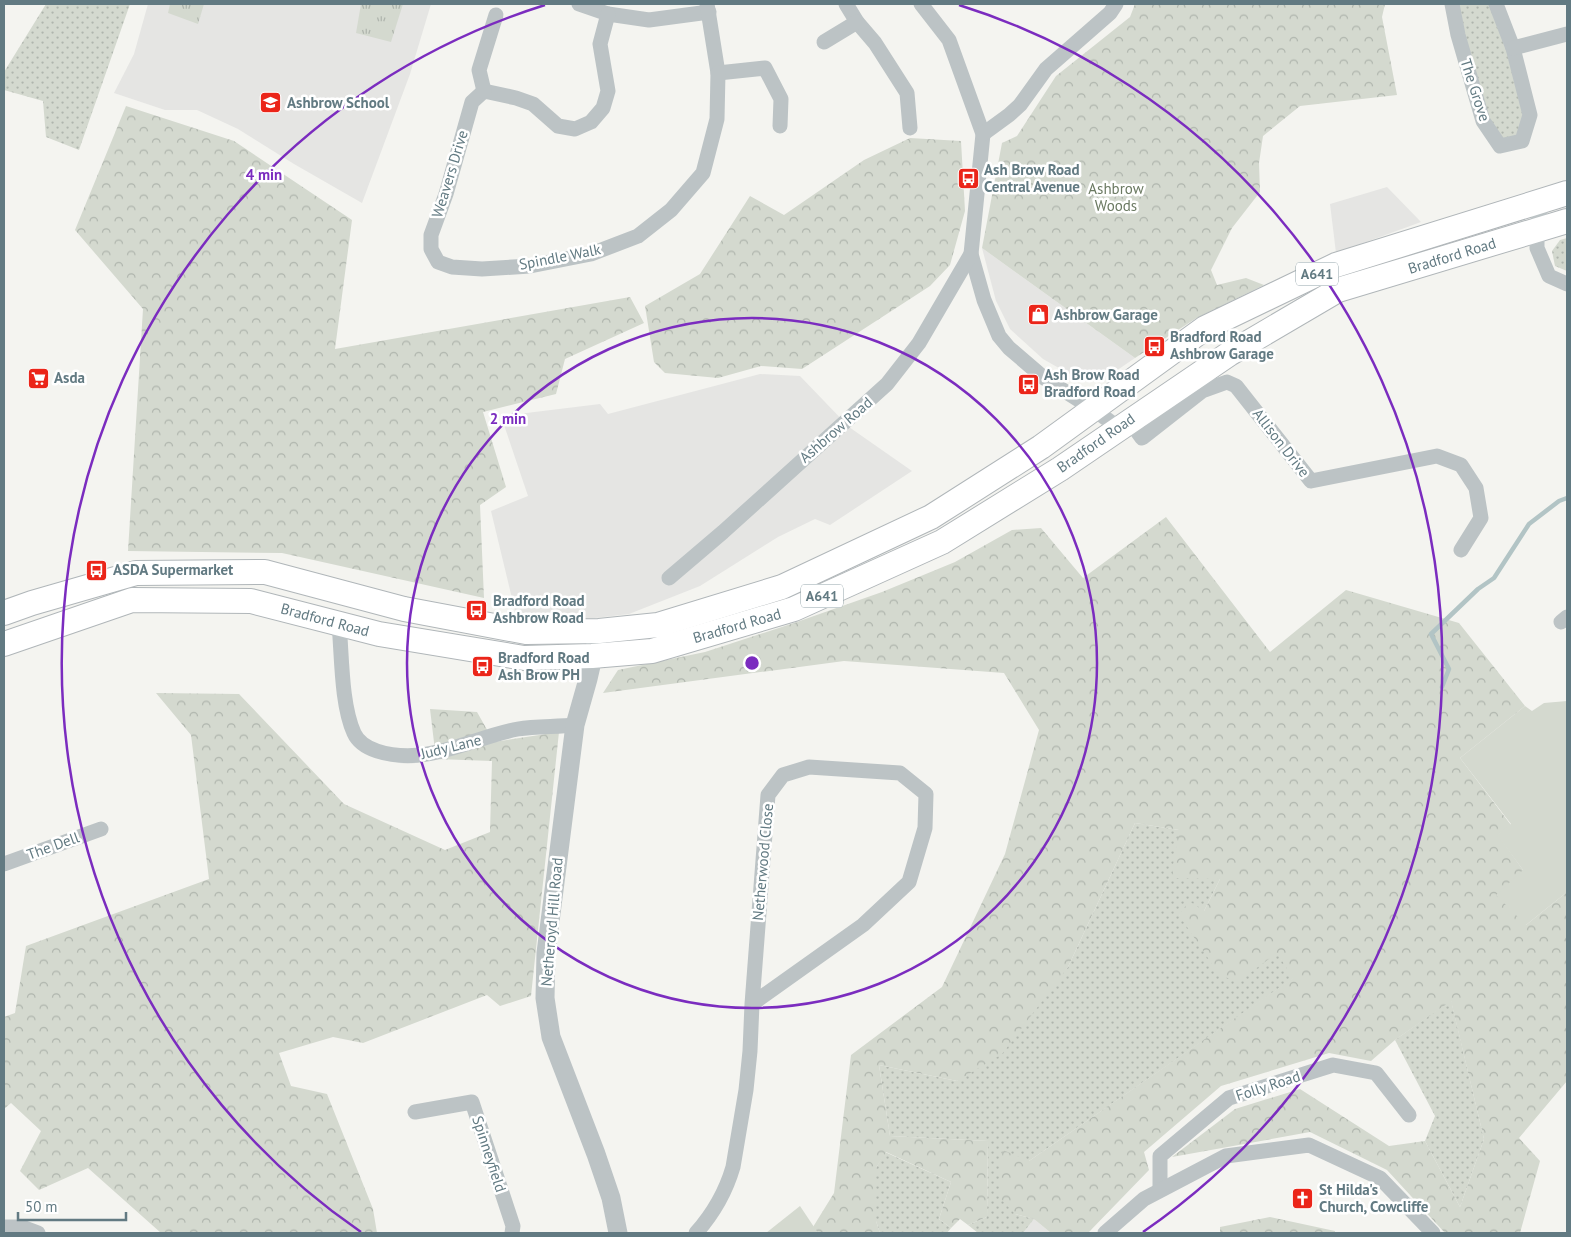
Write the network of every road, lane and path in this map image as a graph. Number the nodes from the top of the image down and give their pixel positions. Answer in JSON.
{"nodes":[{"id":1,"x":579,"y":4,"type":"edge"},
{"id":2,"x":846,"y":4,"type":"edge"},
{"id":3,"x":921,"y":4,"type":"edge"},
{"id":4,"x":1116,"y":4,"type":"edge"},
{"id":5,"x":1452,"y":4,"type":"edge"},
{"id":6,"x":1496,"y":4,"type":"edge"},
{"id":7,"x":708,"y":8,"type":"edge"},
{"id":8,"x":608,"y":14,"type":"junction"},
{"id":9,"x":496,"y":15,"type":"dead end"},
{"id":10,"x":857,"y":22,"type":"junction"},
{"id":11,"x":1567,"y":34,"type":"edge"},
{"id":12,"x":824,"y":42,"type":"dead end"},
{"id":13,"x":1513,"y":48,"type":"junction"},
{"id":14,"x":718,"y":73,"type":"junction"},
{"id":15,"x":484,"y":91,"type":"junction"},
{"id":16,"x":780,"y":126,"type":"dead end"},
{"id":17,"x":910,"y":128,"type":"dead end"},
{"id":18,"x":983,"y":134,"type":"junction"},
{"id":19,"x":1567,"y":193,"type":"edge"},
{"id":20,"x":1541,"y":201,"type":"junction"},
{"id":21,"x":1567,"y":221,"type":"edge"},
{"id":22,"x":1537,"y":230,"type":"junction"},
{"id":23,"x":971,"y":254,"type":"junction"},
{"id":24,"x":438,"y":262,"type":"joint"},
{"id":25,"x":1567,"y":284,"type":"edge"},
{"id":26,"x":1230,"y":354,"type":"junction"},
{"id":27,"x":1227,"y":382,"type":"junction"},
{"id":28,"x":1093,"y":409,"type":"junction"},
{"id":29,"x":1124,"y":424,"type":"junction"},
{"id":30,"x":1461,"y":550,"type":"dead end"},
{"id":31,"x":668,"y":578,"type":"dead end"},
{"id":32,"x":4,"y":612,"type":"edge"},
{"id":33,"x":339,"y":624,"type":"junction"},
{"id":34,"x":599,"y":631,"type":"junction"},
{"id":35,"x":526,"y":632,"type":"junction"},
{"id":36,"x":4,"y":644,"type":"edge"},
{"id":37,"x":592,"y":656,"type":"junction"},
{"id":38,"x":524,"y":658,"type":"junction"},
{"id":39,"x":574,"y":726,"type":"junction"},
{"id":40,"x":101,"y":829,"type":"dead end"},
{"id":41,"x":4,"y":864,"type":"edge"},
{"id":42,"x":752,"y":1004,"type":"junction"},
{"id":43,"x":415,"y":1112,"type":"dead end"},
{"id":44,"x":1409,"y":1115,"type":"dead end"},
{"id":45,"x":1160,"y":1190,"type":"junction"},
{"id":46,"x":4,"y":1227,"type":"edge"},
{"id":47,"x":38,"y":1233,"type":"edge"},
{"id":48,"x":512,"y":1233,"type":"edge"},
{"id":49,"x":618,"y":1233,"type":"edge"},
{"id":50,"x":696,"y":1233,"type":"edge"},
{"id":51,"x":1105,"y":1233,"type":"edge"},
{"id":52,"x":1433,"y":1233,"type":"edge"}],
"edges":[{"from":1,"to":8,"type":"street"},
{"from":2,"to":10,"type":"street"},
{"from":3,"to":18,"type":"street","name":"Ashbrow Road"},
{"from":4,"to":18,"type":"street"},
{"from":5,"to":13,"type":"street","name":"The Grove"},
{"from":6,"to":13,"type":"street","name":"The Grove"},
{"from":7,"to":8,"type":"street"},
{"from":7,"to":14,"type":"street","name":"Spindle Walk"},
{"from":8,"to":15,"type":"street"},
{"from":9,"to":15,"type":"street"},
{"from":10,"to":12,"type":"street"},
{"from":10,"to":17,"type":"street"},
{"from":11,"to":13,"type":"street"},
{"from":14,"to":16,"type":"street"},
{"from":14,"to":24,"type":"street","name":"Spindle Walk"},
{"from":15,"to":24,"type":"street","name":"Weavers Drive"},
{"from":18,"to":23,"type":"street","name":"Ashbrow Road"},
{"from":19,"to":20,"type":"main road","number":"A641"},
{"from":20,"to":22,"type":"street"},
{"from":20,"to":28,"type":"main road","number":"A641"},
{"from":21,"to":22,"type":"main road","name":"Bradford Road","number":"A641"},
{"from":22,"to":25,"type":"street"},
{"from":22,"to":26,"type":"main road","name":"Bradford Road","number":"A641"},
{"from":23,"to":28,"type":"street","name":"Ashbrow Road"},
{"from":23,"to":31,"type":"street","name":"Ashbrow Road"},
{"from":26,"to":27,"type":"street"},
{"from":26,"to":29,"type":"main road","name":"Bradford Road","number":"A641"},
{"from":27,"to":29,"type":"street"},
{"from":27,"to":30,"type":"street","name":"Allison Drive"},
{"from":28,"to":29,"type":"street","name":"Ashbrow Road"},
{"from":28,"to":34,"type":"main road","name":"Bradford Road","number":"A641"},
{"from":29,"to":37,"type":"main road","name":"Bradford Road","number":"A641"},
{"from":32,"to":35,"type":"main road","name":"Bradford Road","number":"A641"},
{"from":33,"to":36,"type":"main road","name":"Bradford Road","number":"A641"},
{"from":33,"to":38,"type":"main road","name":"Bradford Road","number":"A641"},
{"from":33,"to":39,"type":"street","name":"Judy Lane"},
{"from":34,"to":35,"type":"main road","name":"Bradford Road","number":"A641"},
{"from":34,"to":37,"type":"street","name":"Netheroyd Hill Road"},
{"from":35,"to":38,"type":"main road"},
{"from":37,"to":38,"type":"main road","name":"Bradford Road","number":"A641"},
{"from":37,"to":39,"type":"street","name":"Netheroyd Hill Road"},
{"from":39,"to":49,"type":"street","name":"Netheroyd Hill Road"},
{"from":40,"to":41,"type":"street","name":"The Dell"},
{"from":42,"to":42,"type":"street","name":"Netherwood Close"},
{"from":42,"to":50,"type":"street","name":"Netherwood Close"},
{"from":43,"to":48,"type":"street","name":"Spinneyfield"},
{"from":44,"to":45,"type":"street","name":"Folly Road"},
{"from":45,"to":51,"type":"street"},
{"from":45,"to":52,"type":"street"},
{"from":46,"to":47,"type":"street"}]}
